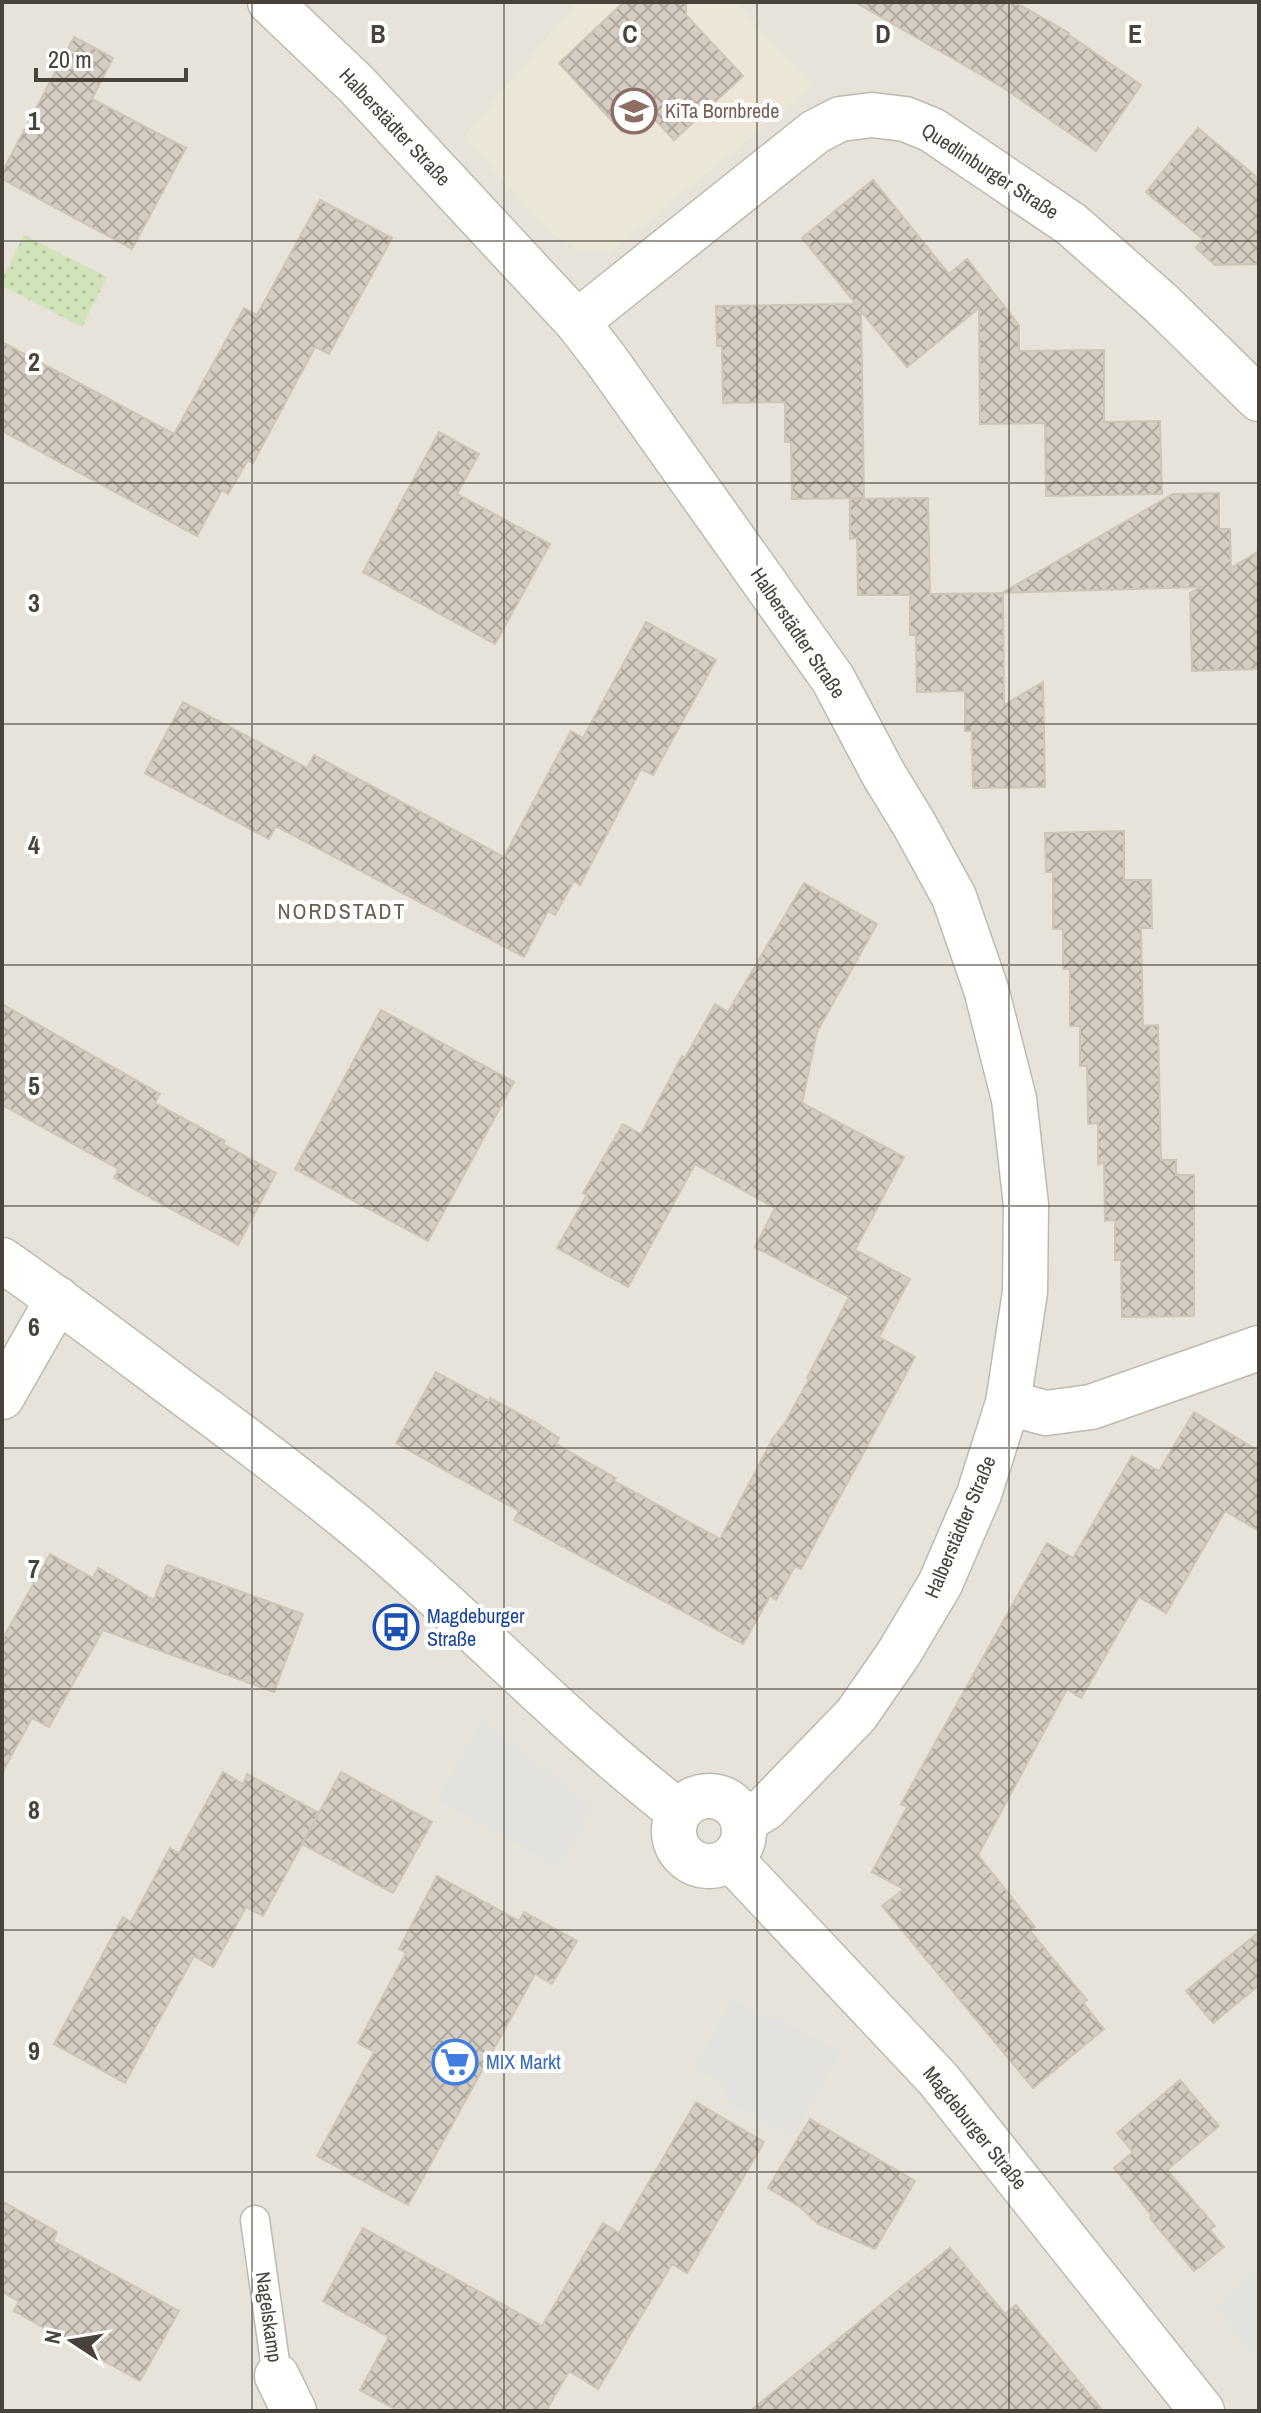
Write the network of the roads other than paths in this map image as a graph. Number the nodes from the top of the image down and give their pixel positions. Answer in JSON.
{"nodes":[{"id":1,"x":270,"y":2,"type":"edge"},
{"id":2,"x":577,"y":322,"type":"junction"},
{"id":3,"x":1259,"y":399,"type":"edge"},
{"id":4,"x":2,"y":1260,"type":"edge"},
{"id":5,"x":58,"y":1299,"type":"junction"},
{"id":6,"x":1259,"y":1348,"type":"edge"},
{"id":7,"x":2,"y":1397,"type":"edge"},
{"id":8,"x":1008,"y":1403,"type":"junction"},
{"id":9,"x":679,"y":1812,"type":"junction"},
{"id":10,"x":737,"y":1840,"type":"junction"},
{"id":11,"x":255,"y":2220,"type":"dead end"},
{"id":12,"x":286,"y":2394,"type":"edge"},
{"id":13,"x":1202,"y":2411,"type":"edge"}],
"edges":[{"from":1,"to":2,"type":"street","name":"Halberstädter Straße"},
{"from":2,"to":3,"type":"street","name":"Quedlinburger Straße"},
{"from":2,"to":8,"type":"street","name":"Halberstädter Straße"},
{"from":4,"to":5,"type":"street"},
{"from":5,"to":7,"type":"street"},
{"from":5,"to":9,"type":"street"},
{"from":6,"to":8,"type":"street"},
{"from":8,"to":10,"type":"street","name":"Halberstädter Straße"},
{"from":9,"to":10,"type":"street","name":"Magdeburger Straße"},
{"from":9,"to":10,"type":"street"},
{"from":10,"to":13,"type":"street","name":"Magdeburger Straße"},
{"from":11,"to":12,"type":"lane","name":"Nagelskamp"}]}
